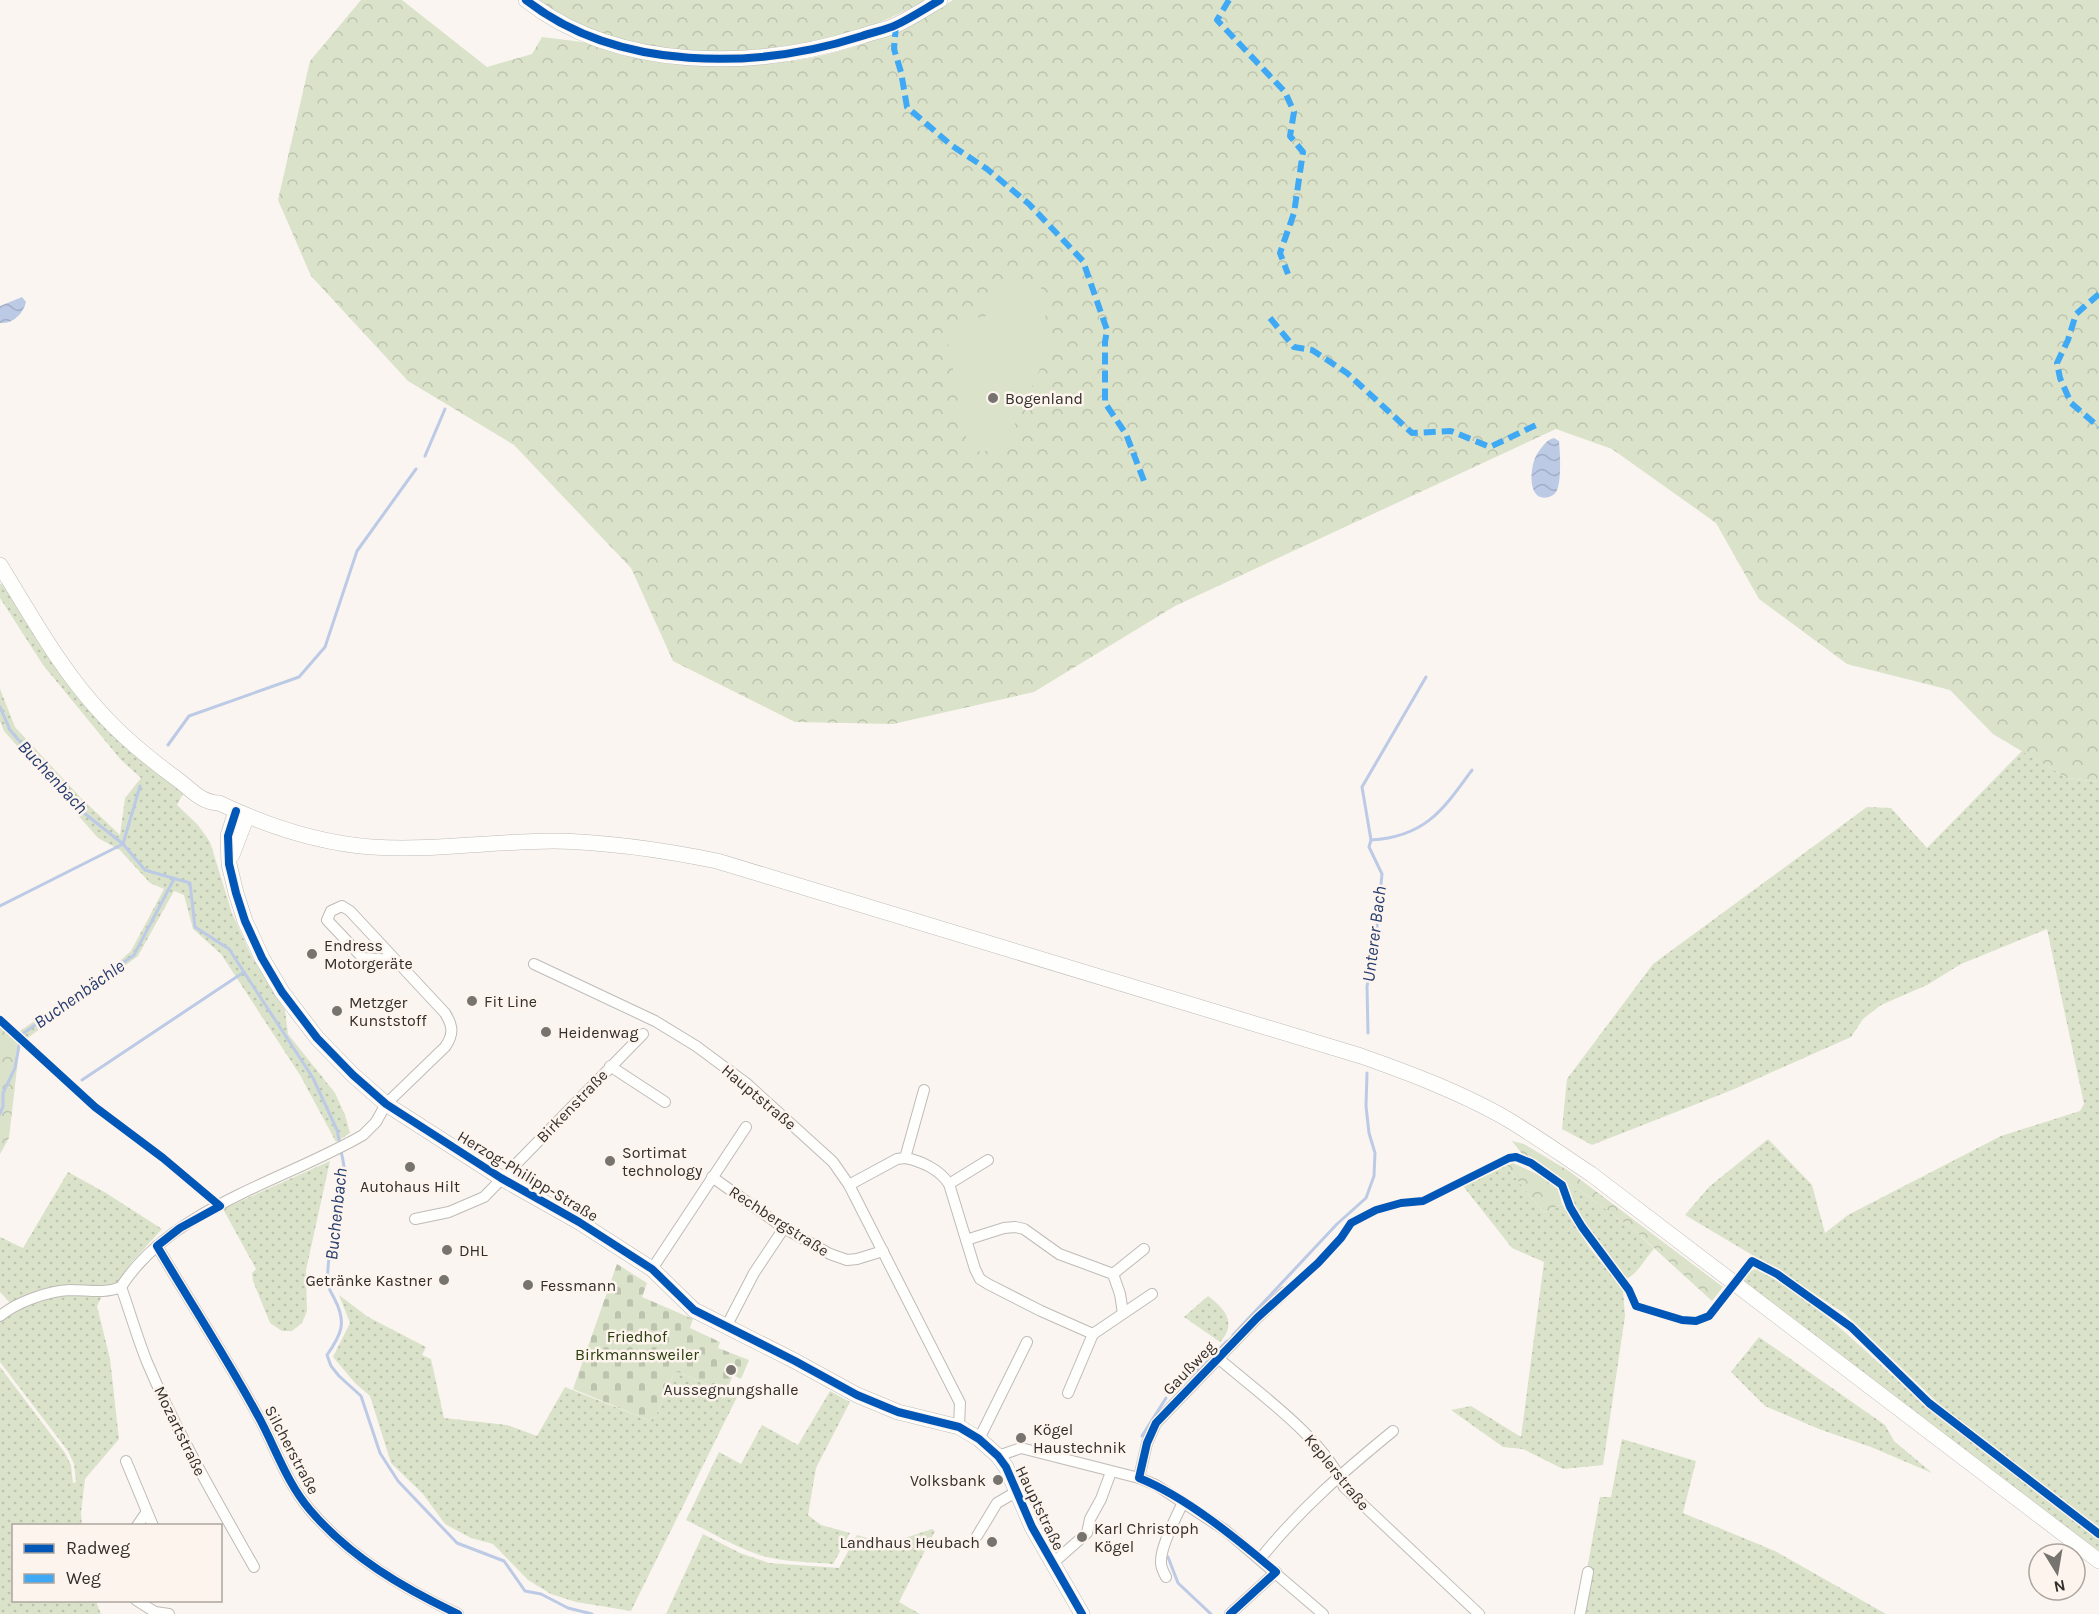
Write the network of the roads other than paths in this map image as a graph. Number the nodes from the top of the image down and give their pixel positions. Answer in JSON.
{"nodes":[{"id":1,"x":526,"y":0,"type":"edge"},
{"id":2,"x":940,"y":0,"type":"edge"},
{"id":3,"x":0,"y":566,"type":"edge"},
{"id":4,"x":242,"y":813,"type":"junction"},
{"id":5,"x":394,"y":960,"type":"junction"},
{"id":6,"x":534,"y":964,"type":"dead end"},
{"id":7,"x":644,"y":1034,"type":"dead end"},
{"id":8,"x":610,"y":1066,"type":"junction"},
{"id":9,"x":924,"y":1090,"type":"dead end"},
{"id":10,"x":665,"y":1102,"type":"dead end"},
{"id":11,"x":386,"y":1104,"type":"junction"},
{"id":12,"x":746,"y":1127,"type":"dead end"},
{"id":13,"x":905,"y":1158,"type":"junction"},
{"id":14,"x":988,"y":1160,"type":"dead end"},
{"id":15,"x":712,"y":1176,"type":"junction"},
{"id":16,"x":501,"y":1178,"type":"junction"},
{"id":17,"x":949,"y":1184,"type":"junction"},
{"id":18,"x":849,"y":1185,"type":"junction"},
{"id":19,"x":415,"y":1219,"type":"dead end"},
{"id":20,"x":784,"y":1228,"type":"junction"},
{"id":21,"x":966,"y":1240,"type":"junction"},
{"id":22,"x":156,"y":1246,"type":"junction"},
{"id":23,"x":1144,"y":1249,"type":"dead end"},
{"id":24,"x":883,"y":1251,"type":"junction"},
{"id":25,"x":652,"y":1269,"type":"junction"},
{"id":26,"x":1113,"y":1274,"type":"junction"},
{"id":27,"x":122,"y":1287,"type":"junction"},
{"id":28,"x":1285,"y":1292,"type":"dead end"},
{"id":29,"x":1152,"y":1294,"type":"dead end"},
{"id":30,"x":1123,"y":1313,"type":"junction"},
{"id":31,"x":0,"y":1316,"type":"edge"},
{"id":32,"x":726,"y":1327,"type":"junction"},
{"id":33,"x":1093,"y":1334,"type":"junction"},
{"id":34,"x":1027,"y":1342,"type":"dead end"},
{"id":35,"x":1218,"y":1358,"type":"junction"},
{"id":36,"x":1068,"y":1393,"type":"dead end"},
{"id":37,"x":959,"y":1427,"type":"junction"},
{"id":38,"x":1393,"y":1431,"type":"dead end"},
{"id":39,"x":979,"y":1439,"type":"junction"},
{"id":40,"x":998,"y":1455,"type":"junction"},
{"id":41,"x":126,"y":1461,"type":"dead end"},
{"id":42,"x":1111,"y":1472,"type":"junction"},
{"id":43,"x":1339,"y":1474,"type":"junction"},
{"id":44,"x":1139,"y":1478,"type":"junction"},
{"id":45,"x":1016,"y":1492,"type":"junction"},
{"id":46,"x":1183,"y":1502,"type":"junction"},
{"id":47,"x":146,"y":1513,"type":"junction"},
{"id":48,"x":138,"y":1524,"type":"edge"},
{"id":49,"x":152,"y":1524,"type":"edge"},
{"id":50,"x":977,"y":1536,"type":"dead end"},
{"id":51,"x":1260,"y":1558,"type":"junction"},
{"id":52,"x":2099,"y":1561,"type":"edge"},
{"id":53,"x":1052,"y":1564,"type":"junction"},
{"id":54,"x":254,"y":1567,"type":"dead end"},
{"id":55,"x":1276,"y":1572,"type":"junction"},
{"id":56,"x":1588,"y":1572,"type":"dead end"},
{"id":57,"x":1166,"y":1577,"type":"dead end"},
{"id":58,"x":139,"y":1602,"type":"edge"},
{"id":59,"x":169,"y":1614,"type":"edge"},
{"id":60,"x":458,"y":1614,"type":"edge"},
{"id":61,"x":1082,"y":1614,"type":"edge"},
{"id":62,"x":1230,"y":1614,"type":"edge"},
{"id":63,"x":1323,"y":1614,"type":"edge"},
{"id":64,"x":1479,"y":1614,"type":"edge"},
{"id":65,"x":1580,"y":1614,"type":"edge"}],
"edges":[{"from":1,"to":2,"type":"main road"},
{"from":3,"to":4,"type":"main road"},
{"from":4,"to":11,"type":"main road","name":"Herzog-Philipp-Straße"},
{"from":4,"to":52,"type":"main road"},
{"from":5,"to":5,"type":"street"},
{"from":5,"to":11,"type":"street"},
{"from":6,"to":18,"type":"street","name":"Hauptstraße"},
{"from":7,"to":8,"type":"street","name":"Birkenstraße"},
{"from":8,"to":10,"type":"street"},
{"from":8,"to":16,"type":"street","name":"Birkenstraße"},
{"from":9,"to":13,"type":"street"},
{"from":11,"to":16,"type":"main road","name":"Herzog-Philipp-Straße"},
{"from":11,"to":22,"type":"street"},
{"from":12,"to":15,"type":"street"},
{"from":13,"to":17,"type":"street"},
{"from":13,"to":18,"type":"street"},
{"from":14,"to":17,"type":"street"},
{"from":15,"to":20,"type":"street","name":"Rechbergstraße"},
{"from":15,"to":25,"type":"street"},
{"from":16,"to":19,"type":"street","name":"Herzog-Philipp-Straße"},
{"from":16,"to":25,"type":"main road","name":"Herzog-Philipp-Straße"},
{"from":17,"to":21,"type":"street"},
{"from":18,"to":24,"type":"street","name":"Hauptstraße"},
{"from":20,"to":24,"type":"street","name":"Rechbergstraße"},
{"from":20,"to":32,"type":"street"},
{"from":21,"to":26,"type":"street"},
{"from":21,"to":33,"type":"street"},
{"from":22,"to":27,"type":"street"},
{"from":22,"to":60,"type":"street","name":"Silcherstraße"},
{"from":23,"to":26,"type":"street"},
{"from":24,"to":37,"type":"street","name":"Hauptstraße"},
{"from":25,"to":32,"type":"main road","name":"Herzog-Philipp-Straße"},
{"from":26,"to":30,"type":"street"},
{"from":27,"to":31,"type":"street"},
{"from":27,"to":54,"type":"street","name":"Mozartstraße"},
{"from":28,"to":35,"type":"street","name":"Gaußweg"},
{"from":29,"to":30,"type":"street"},
{"from":30,"to":33,"type":"street"},
{"from":32,"to":37,"type":"main road","name":"Herzog-Philipp-Straße"},
{"from":33,"to":36,"type":"street"},
{"from":34,"to":39,"type":"street"},
{"from":35,"to":43,"type":"street","name":"Keplerstraße"},
{"from":35,"to":44,"type":"street","name":"Gaußweg"},
{"from":37,"to":39,"type":"main road","name":"Hauptstraße"},
{"from":38,"to":43,"type":"street"},
{"from":39,"to":40,"type":"main road","name":"Hauptstraße"},
{"from":40,"to":42,"type":"street"},
{"from":40,"to":45,"type":"main road","name":"Hauptstraße"},
{"from":41,"to":47,"type":"street"},
{"from":42,"to":44,"type":"street"},
{"from":42,"to":53,"type":"street"},
{"from":43,"to":51,"type":"street"},
{"from":43,"to":64,"type":"street","name":"Keplerstraße"},
{"from":44,"to":46,"type":"street"},
{"from":45,"to":50,"type":"street"},
{"from":45,"to":53,"type":"main road","name":"Hauptstraße"},
{"from":46,"to":51,"type":"street"},
{"from":46,"to":57,"type":"street"},
{"from":47,"to":48,"type":"street"},
{"from":47,"to":49,"type":"street"},
{"from":51,"to":55,"type":"street"},
{"from":53,"to":61,"type":"main road","name":"Hauptstraße"},
{"from":55,"to":62,"type":"street"},
{"from":55,"to":63,"type":"street"},
{"from":56,"to":65,"type":"street"},
{"from":58,"to":59,"type":"street"}]}
